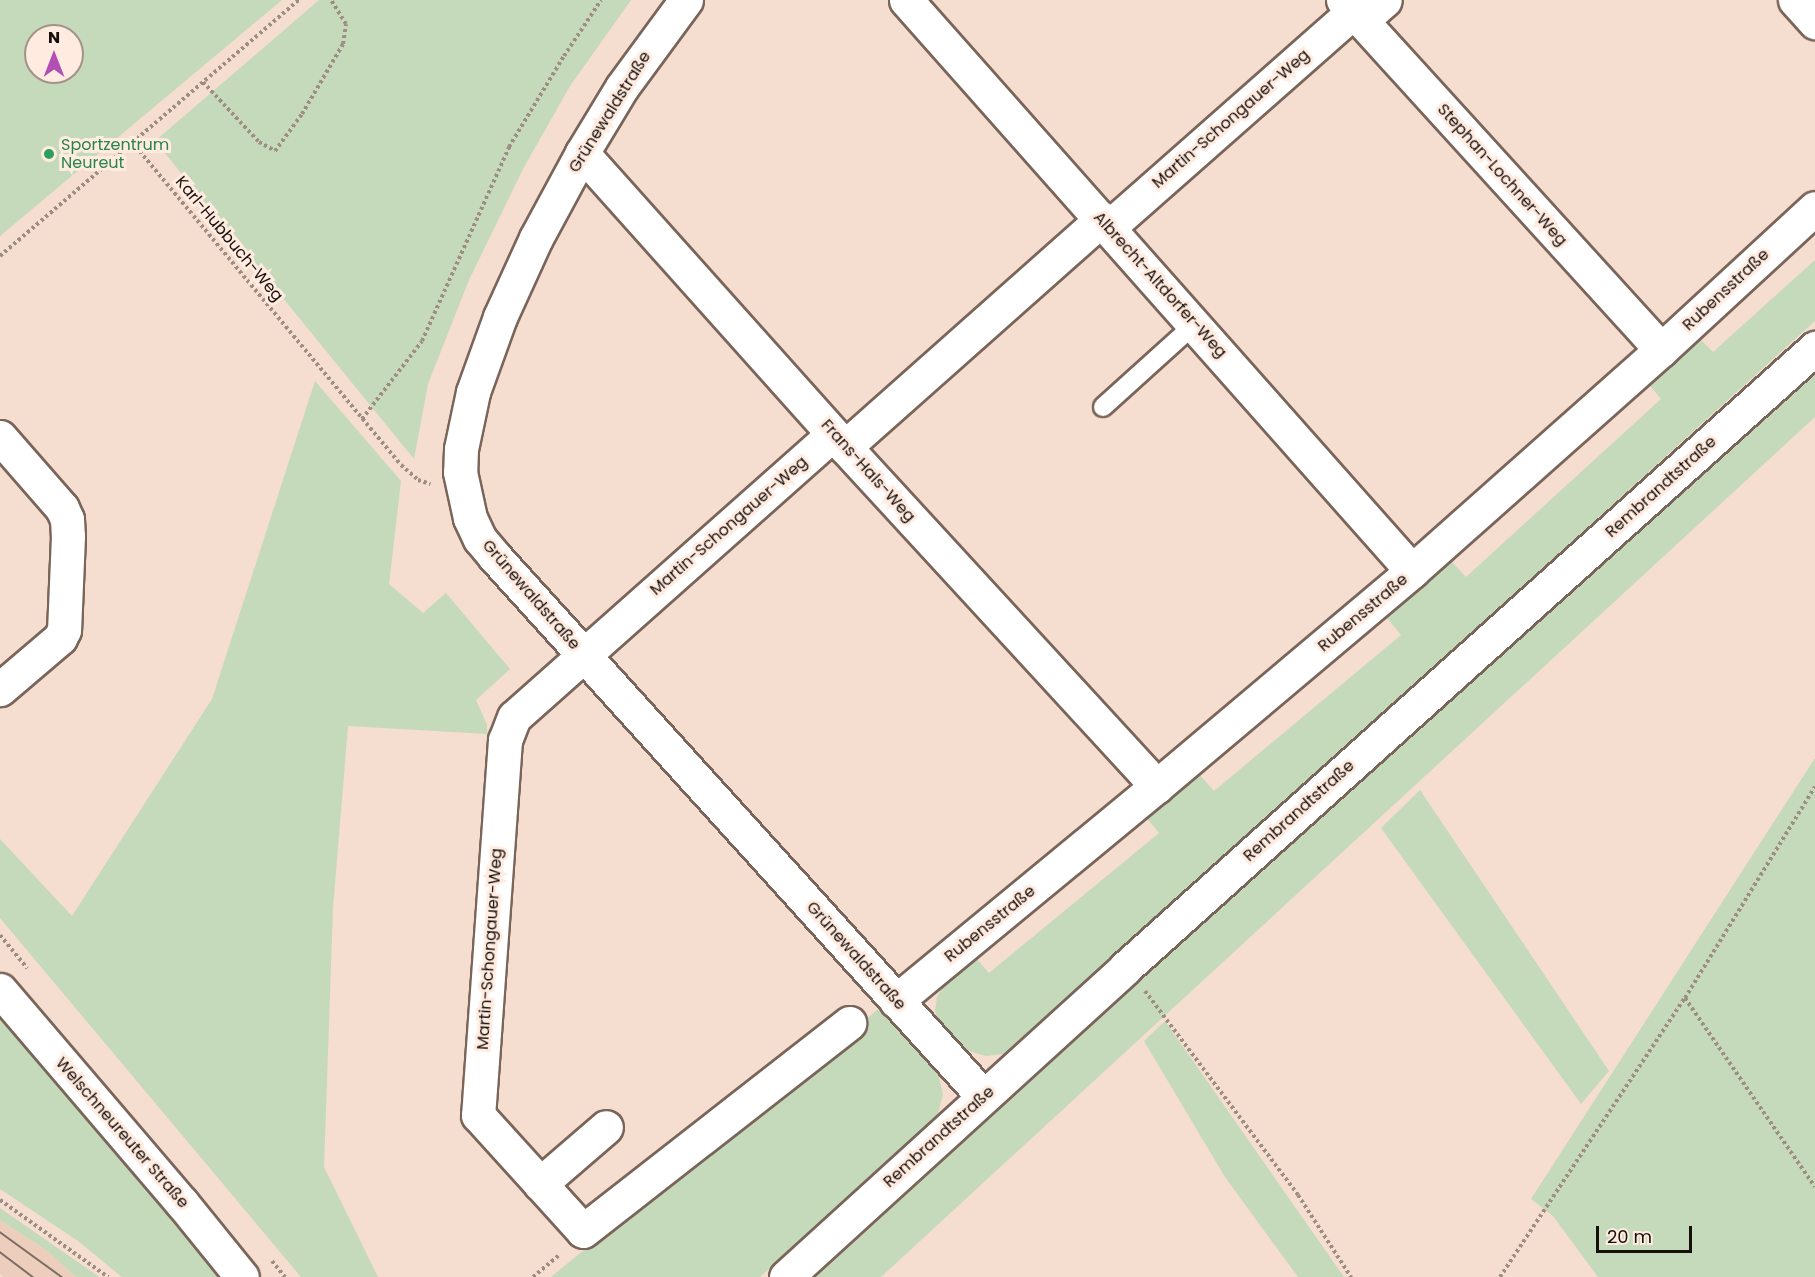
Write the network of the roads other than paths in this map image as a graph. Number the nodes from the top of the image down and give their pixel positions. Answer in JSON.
{"nodes":[{"id":1,"x":686,"y":0,"type":"edge"},
{"id":2,"x":906,"y":0,"type":"edge"},
{"id":3,"x":1795,"y":0,"type":"edge"},
{"id":4,"x":1361,"y":8,"type":"edge"},
{"id":5,"x":1815,"y":22,"type":"edge"},
{"id":6,"x":582,"y":153,"type":"junction"},
{"id":7,"x":1815,"y":208,"type":"edge"},
{"id":8,"x":1106,"y":223,"type":"junction"},
{"id":9,"x":1195,"y":324,"type":"junction"},
{"id":10,"x":1815,"y":348,"type":"edge"},
{"id":11,"x":1660,"y":350,"type":"junction"},
{"id":12,"x":1104,"y":407,"type":"dead end"},
{"id":13,"x":0,"y":436,"type":"edge"},
{"id":14,"x":839,"y":441,"type":"junction"},
{"id":15,"x":1412,"y":571,"type":"junction"},
{"id":16,"x":584,"y":655,"type":"junction"},
{"id":17,"x":0,"y":689,"type":"edge"},
{"id":18,"x":1157,"y":786,"type":"junction"},
{"id":19,"x":0,"y":990,"type":"edge"},
{"id":20,"x":896,"y":1001,"type":"junction"},
{"id":21,"x":849,"y":1023,"type":"dead end"},
{"id":22,"x":983,"y":1096,"type":"junction"},
{"id":23,"x":606,"y":1128,"type":"dead end"},
{"id":24,"x":540,"y":1184,"type":"junction"},
{"id":25,"x":242,"y":1277,"type":"edge"},
{"id":26,"x":786,"y":1277,"type":"edge"}],
"edges":[{"from":1,"to":6,"type":"street","name":"Grünewaldstraße"},
{"from":2,"to":8,"type":"street","name":"Albrecht-Altdorfer-Weg"},
{"from":3,"to":5,"type":"street"},
{"from":4,"to":8,"type":"street","name":"Martin-Schongauer-Weg"},
{"from":4,"to":11,"type":"street","name":"Stephan-Lochner-Weg"},
{"from":6,"to":14,"type":"street","name":"Frans-Hals-Weg"},
{"from":6,"to":16,"type":"street","name":"Grünewaldstraße"},
{"from":7,"to":11,"type":"street","name":"Rubensstraße"},
{"from":8,"to":9,"type":"street","name":"Albrecht-Altdorfer-Weg"},
{"from":8,"to":14,"type":"street","name":"Martin-Schongauer-Weg"},
{"from":9,"to":12,"type":"lane"},
{"from":9,"to":15,"type":"street","name":"Albrecht-Altdorfer-Weg"},
{"from":10,"to":22,"type":"street","name":"Rembrandtstraße"},
{"from":11,"to":15,"type":"street","name":"Rubensstraße"},
{"from":13,"to":17,"type":"street"},
{"from":14,"to":16,"type":"street","name":"Martin-Schongauer-Weg"},
{"from":14,"to":18,"type":"street","name":"Frans-Hals-Weg"},
{"from":15,"to":18,"type":"street","name":"Rubensstraße"},
{"from":16,"to":20,"type":"street","name":"Grünewaldstraße"},
{"from":16,"to":24,"type":"street","name":"Martin-Schongauer-Weg"},
{"from":18,"to":20,"type":"street","name":"Rubensstraße"},
{"from":19,"to":25,"type":"street","name":"Welschneureuter Straße"},
{"from":20,"to":22,"type":"street","name":"Grünewaldstraße"},
{"from":21,"to":24,"type":"street","name":"Martin-Schongauer-Weg"},
{"from":22,"to":26,"type":"street","name":"Rembrandtstraße"},
{"from":23,"to":24,"type":"street"}]}
